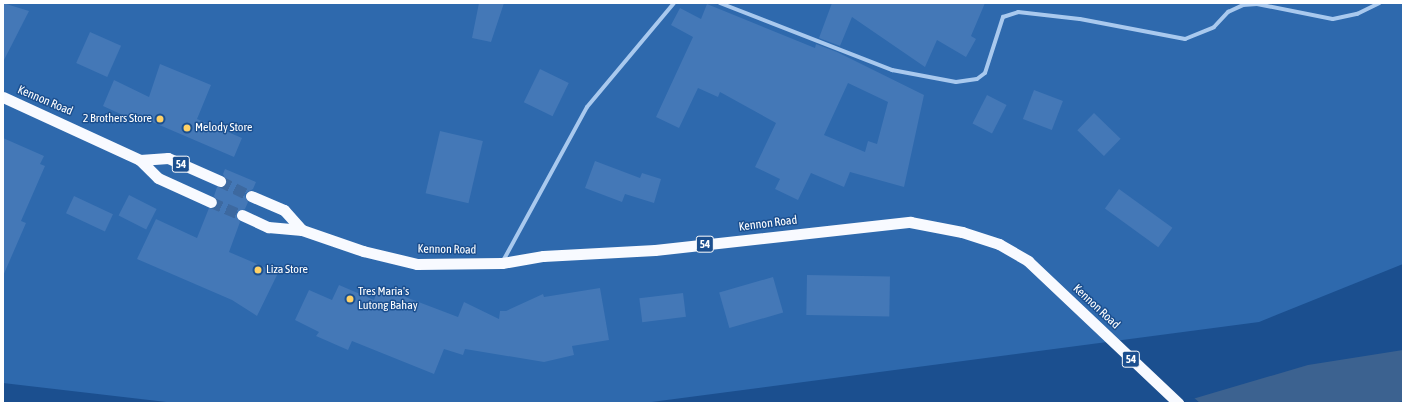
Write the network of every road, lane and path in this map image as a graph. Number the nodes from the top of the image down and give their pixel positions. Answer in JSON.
{"nodes":[{"id":1,"x":674,"y":3,"type":"edge"},
{"id":2,"x":720,"y":3,"type":"edge"},
{"id":3,"x":1380,"y":3,"type":"edge"},
{"id":4,"x":670,"y":4,"type":"edge"},
{"id":5,"x":3,"y":97,"type":"edge"},
{"id":6,"x":140,"y":160,"type":"junction"},
{"id":7,"x":220,"y":181,"type":"tunnel mouth"},
{"id":8,"x":251,"y":196,"type":"tunnel mouth"},
{"id":9,"x":211,"y":202,"type":"tunnel mouth"},
{"id":10,"x":242,"y":215,"type":"tunnel mouth"},
{"id":11,"x":302,"y":230,"type":"junction"},
{"id":12,"x":502,"y":263,"type":"junction"},
{"id":13,"x":1178,"y":403,"type":"edge"}],
"edges":[{"from":1,"to":4,"type":"street"},
{"from":2,"to":3,"type":"street"},
{"from":4,"to":12,"type":"street"},
{"from":5,"to":6,"type":"highway","name":"Kennon Road","number":"54"},
{"from":6,"to":7,"type":"highway","name":"Kennon Road","number":"54"},
{"from":6,"to":9,"type":"highway","name":"Kennon Road","number":"54"},
{"from":8,"to":11,"type":"highway","name":"Kennon Road","number":"54"},
{"from":10,"to":11,"type":"highway","name":"Kennon Road","number":"54"},
{"from":11,"to":12,"type":"highway","name":"Kennon Road","number":"54"},
{"from":12,"to":13,"type":"highway","name":"Kennon Road","number":"54"}]}
